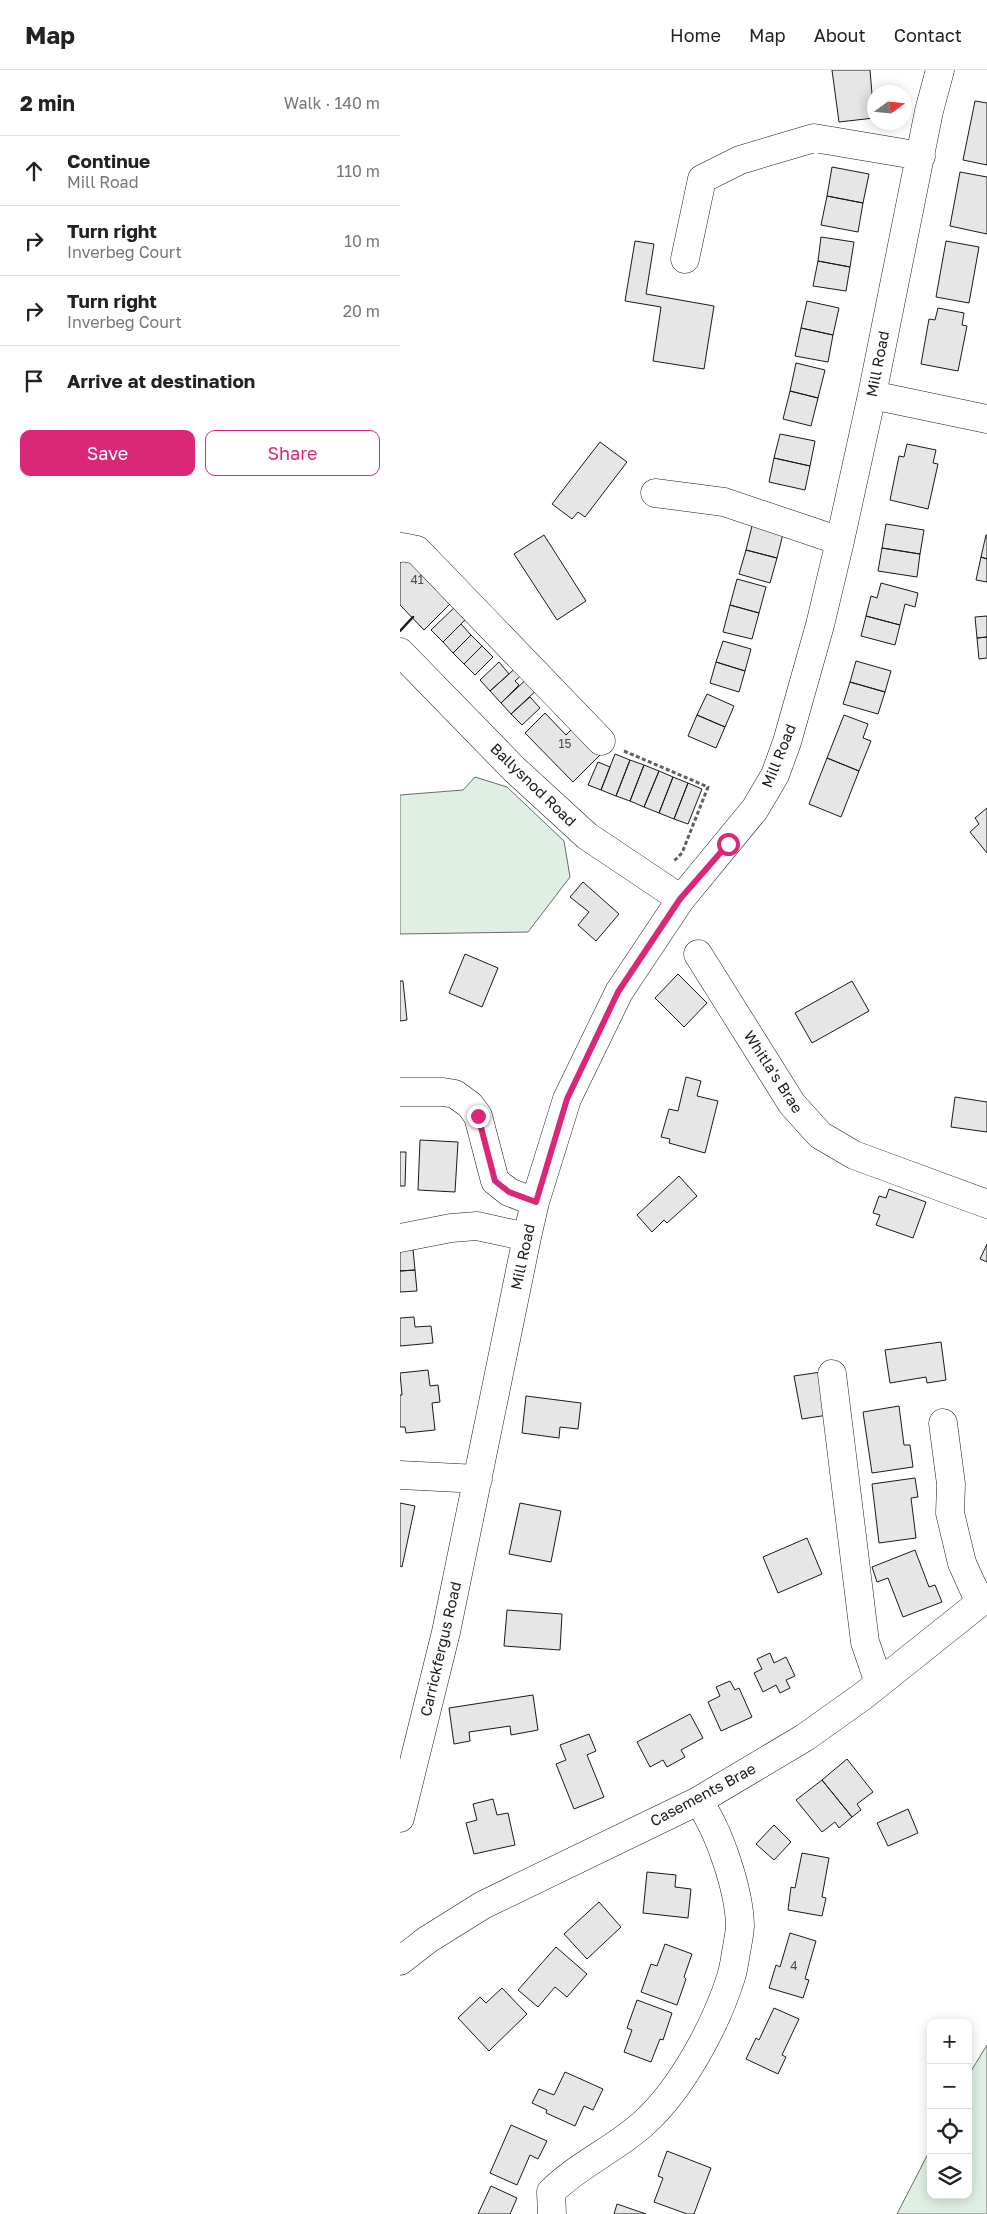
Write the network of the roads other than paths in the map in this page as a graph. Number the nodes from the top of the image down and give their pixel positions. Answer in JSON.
{"nodes":[{"id":1,"x":940,"y":70,"type":"edge"},
{"id":2,"x":921,"y":156,"type":"junction"},
{"id":3,"x":686,"y":259,"type":"dead end"},
{"id":4,"x":872,"y":395,"type":"junction"},
{"id":5,"x":987,"y":419,"type":"edge"},
{"id":6,"x":655,"y":493,"type":"dead end"},
{"id":7,"x":840,"y":541,"type":"junction"},
{"id":8,"x":400,"y":548,"type":"edge"},
{"id":9,"x":400,"y":652,"type":"edge"},
{"id":10,"x":601,"y":741,"type":"road end"},
{"id":11,"x":680,"y":899,"type":"junction"},
{"id":12,"x":698,"y":954,"type":"dead end"},
{"id":13,"x":400,"y":1092,"type":"edge"},
{"id":14,"x":536,"y":1202,"type":"junction"},
{"id":15,"x":987,"y":1204,"type":"edge"},
{"id":16,"x":527,"y":1237,"type":"junction"},
{"id":17,"x":400,"y":1238,"type":"edge"},
{"id":18,"x":832,"y":1374,"type":"dead end"},
{"id":19,"x":943,"y":1423,"type":"dead end"},
{"id":20,"x":400,"y":1475,"type":"edge"},
{"id":21,"x":478,"y":1479,"type":"junction"},
{"id":22,"x":983,"y":1600,"type":"edge"},
{"id":23,"x":879,"y":1683,"type":"junction"},
{"id":24,"x":698,"y":1801,"type":"junction"},
{"id":25,"x":400,"y":1818,"type":"edge"},
{"id":26,"x":400,"y":1961,"type":"edge"},
{"id":27,"x":552,"y":2214,"type":"edge"}],
"edges":[{"from":1,"to":2,"type":"street","name":"Mill Road"},
{"from":2,"to":3,"type":"street"},
{"from":2,"to":4,"type":"street","name":"Mill Road"},
{"from":4,"to":5,"type":"street"},
{"from":4,"to":7,"type":"street","name":"Mill Road"},
{"from":6,"to":7,"type":"street"},
{"from":7,"to":11,"type":"street","name":"Mill Road"},
{"from":8,"to":10,"type":"street"},
{"from":9,"to":11,"type":"street","name":"Ballysnod Road"},
{"from":11,"to":14,"type":"street","name":"Mill Road"},
{"from":12,"to":15,"type":"street","name":"Whitla's Brae"},
{"from":13,"to":14,"type":"street"},
{"from":14,"to":16,"type":"street","name":"Mill Road"},
{"from":16,"to":17,"type":"street"},
{"from":16,"to":21,"type":"street","name":"Mill Road"},
{"from":18,"to":23,"type":"street"},
{"from":19,"to":22,"type":"street"},
{"from":20,"to":21,"type":"street"},
{"from":21,"to":25,"type":"street","name":"Carrickfergus Road"},
{"from":22,"to":23,"type":"street","name":"Casements Brae"},
{"from":23,"to":24,"type":"street","name":"Casements Brae"},
{"from":24,"to":26,"type":"street","name":"Casements Brae"},
{"from":24,"to":27,"type":"street"}]}
